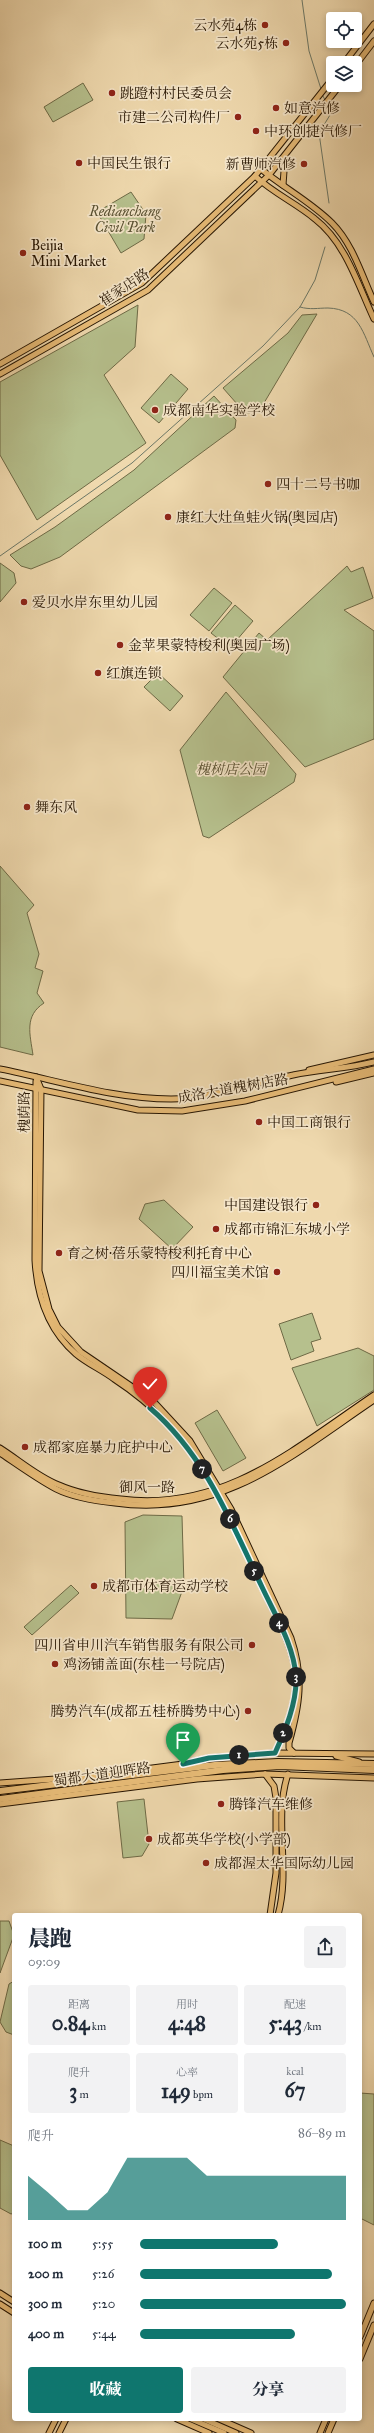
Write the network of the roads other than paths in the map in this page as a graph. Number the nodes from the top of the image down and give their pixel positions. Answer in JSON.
{"nodes":[{"id":1,"x":374,"y":24,"type":"edge"},
{"id":2,"x":374,"y":42,"type":"edge"},
{"id":3,"x":349,"y":56,"type":"edge"},
{"id":4,"x":362,"y":57,"type":"edge"},
{"id":5,"x":326,"y":88,"type":"edge"},
{"id":6,"x":335,"y":92,"type":"edge"},
{"id":7,"x":285,"y":157,"type":"junction"},
{"id":8,"x":261,"y":169,"type":"junction"},
{"id":9,"x":268,"y":175,"type":"junction"},
{"id":10,"x":255,"y":176,"type":"junction"},
{"id":11,"x":262,"y":182,"type":"junction"},
{"id":12,"x":283,"y":185,"type":"junction"},
{"id":13,"x":374,"y":302,"type":"edge"},
{"id":14,"x":374,"y":319,"type":"edge"},
{"id":15,"x":0,"y":364,"type":"edge"},
{"id":16,"x":0,"y":374,"type":"edge"},
{"id":17,"x":374,"y":1055,"type":"edge"},
{"id":18,"x":374,"y":1062,"type":"edge"},
{"id":19,"x":0,"y":1069,"type":"edge"},
{"id":20,"x":374,"y":1069,"type":"edge"},
{"id":21,"x":374,"y":1073,"type":"edge"},
{"id":22,"x":296,"y":1074,"type":"junction"},
{"id":23,"x":36,"y":1076,"type":"junction"},
{"id":24,"x":0,"y":1082,"type":"edge"},
{"id":25,"x":39,"y":1089,"type":"junction"},
{"id":26,"x":296,"y":1089,"type":"junction"},
{"id":27,"x":374,"y":1395,"type":"edge"},
{"id":28,"x":374,"y":1400,"type":"edge"},
{"id":29,"x":0,"y":1448,"type":"edge"},
{"id":30,"x":0,"y":1453,"type":"edge"},
{"id":31,"x":219,"y":1492,"type":"junction"},
{"id":32,"x":275,"y":1753,"type":"junction"},
{"id":33,"x":294,"y":1753,"type":"junction"},
{"id":34,"x":328,"y":1753,"type":"junction"},
{"id":35,"x":374,"y":1754,"type":"edge"},
{"id":36,"x":364,"y":1764,"type":"junction"},
{"id":37,"x":374,"y":1764,"type":"edge"},
{"id":38,"x":374,"y":1770,"type":"edge"},
{"id":39,"x":265,"y":1774,"type":"junction"},
{"id":40,"x":288,"y":1774,"type":"junction"},
{"id":41,"x":83,"y":1776,"type":"junction"},
{"id":42,"x":374,"y":1777,"type":"edge"},
{"id":43,"x":0,"y":1783,"type":"edge"},
{"id":44,"x":56,"y":1785,"type":"junction"},
{"id":45,"x":0,"y":1791,"type":"edge"},
{"id":46,"x":0,"y":1799,"type":"edge"},
{"id":47,"x":0,"y":1804,"type":"edge"},
{"id":48,"x":270,"y":1913,"type":"edge"},
{"id":49,"x":278,"y":1913,"type":"edge"},
{"id":50,"x":0,"y":2293,"type":"edge"},
{"id":51,"x":12,"y":2301,"type":"edge"},
{"id":52,"x":374,"y":2303,"type":"edge"},
{"id":53,"x":0,"y":2304,"type":"edge"},
{"id":54,"x":12,"y":2312,"type":"edge"},
{"id":55,"x":374,"y":2325,"type":"edge"},
{"id":56,"x":362,"y":2332,"type":"edge"},
{"id":57,"x":362,"y":2354,"type":"edge"},
{"id":58,"x":55,"y":2421,"type":"edge"},
{"id":59,"x":65,"y":2421,"type":"edge"},
{"id":60,"x":182,"y":2421,"type":"edge"},
{"id":61,"x":196,"y":2421,"type":"edge"},
{"id":62,"x":209,"y":2421,"type":"edge"},
{"id":63,"x":224,"y":2421,"type":"edge"},
{"id":64,"x":325,"y":2421,"type":"edge"},
{"id":65,"x":333,"y":2421,"type":"edge"},
{"id":66,"x":320,"y":2431,"type":"edge"},
{"id":67,"x":330,"y":2432,"type":"edge"},
{"id":68,"x":49,"y":2433,"type":"edge"},
{"id":69,"x":59,"y":2433,"type":"edge"},
{"id":70,"x":209,"y":2433,"type":"edge"},
{"id":71,"x":224,"y":2433,"type":"edge"},
{"id":72,"x":236,"y":2433,"type":"edge"},
{"id":73,"x":251,"y":2433,"type":"edge"}],
"edges":[{"from":1,"to":3,"type":"main road"},
{"from":2,"to":4,"type":"main road"},
{"from":5,"to":8,"type":"main road","name":"崔家店路"},
{"from":6,"to":7,"type":"main road","name":"崔家店路"},
{"from":7,"to":9,"type":"main road","name":"崔家店路"},
{"from":7,"to":12,"type":"main road"},
{"from":8,"to":9,"type":"main road"},
{"from":8,"to":10,"type":"main road","name":"崔家店路"},
{"from":9,"to":11,"type":"main road","name":"崔家店路"},
{"from":9,"to":12,"type":"main road"},
{"from":10,"to":11,"type":"main road"},
{"from":10,"to":15,"type":"main road","name":"崔家店路"},
{"from":11,"to":14,"type":"main road"},
{"from":11,"to":16,"type":"main road","name":"崔家店路"},
{"from":12,"to":13,"type":"main road"},
{"from":17,"to":22,"type":"main road"},
{"from":18,"to":22,"type":"main road","name":"成洛大道槐树店路"},
{"from":19,"to":23,"type":"main road","name":"成洛大道槐树店路"},
{"from":20,"to":26,"type":"main road","name":"成洛大道槐树店路"},
{"from":21,"to":26,"type":"main road"},
{"from":22,"to":23,"type":"main road","name":"成洛大道槐树店路"},
{"from":23,"to":25,"type":"main road","name":"槐荫路"},
{"from":24,"to":25,"type":"main road","name":"成洛大道槐树店路"},
{"from":25,"to":26,"type":"main road","name":"成洛大道槐树店路"},
{"from":25,"to":31,"type":"main road","name":"槐荫路"},
{"from":27,"to":31,"type":"main road","name":"御风一路"},
{"from":28,"to":31,"type":"main road","name":"御风一路"},
{"from":29,"to":31,"type":"main road","name":"御风一路"},
{"from":30,"to":31,"type":"main road","name":"御风一路"},
{"from":31,"to":32,"type":"main road","name":"槐荫路"},
{"from":31,"to":33,"type":"main road","name":"槐荫路"},
{"from":32,"to":33,"type":"main road","name":"蜀都大道迎晖路"},
{"from":32,"to":41,"type":"main road","name":"蜀都大道迎晖路"},
{"from":33,"to":34,"type":"main road","name":"蜀都大道迎晖路"},
{"from":34,"to":35,"type":"main road","name":"蜀都大道迎晖路"},
{"from":34,"to":36,"type":"main road"},
{"from":36,"to":37,"type":"highway","name":"蜀都大道迎晖路"},
{"from":36,"to":44,"type":"highway","name":"蜀都大道迎晖路"},
{"from":38,"to":46,"type":"highway","name":"蜀都大道迎晖路"},
{"from":39,"to":40,"type":"main road","name":"蜀都大道迎晖路"},
{"from":39,"to":47,"type":"main road","name":"蜀都大道迎晖路"},
{"from":39,"to":48,"type":"main road"},
{"from":40,"to":42,"type":"main road","name":"蜀都大道迎晖路"},
{"from":40,"to":49,"type":"main road"},
{"from":41,"to":43,"type":"main road","name":"蜀都大道迎晖路"},
{"from":41,"to":44,"type":"main road"},
{"from":44,"to":45,"type":"highway","name":"蜀都大道迎晖路"},
{"from":50,"to":51,"type":"main road"},
{"from":52,"to":56,"type":"main road"},
{"from":53,"to":54,"type":"main road"},
{"from":55,"to":57,"type":"main road"},
{"from":58,"to":68,"type":"main road"},
{"from":59,"to":69,"type":"main road"},
{"from":60,"to":70,"type":"main road"},
{"from":61,"to":71,"type":"main road"},
{"from":62,"to":72,"type":"main road"},
{"from":63,"to":73,"type":"main road"},
{"from":64,"to":66,"type":"main road"},
{"from":65,"to":67,"type":"main road"}]}
